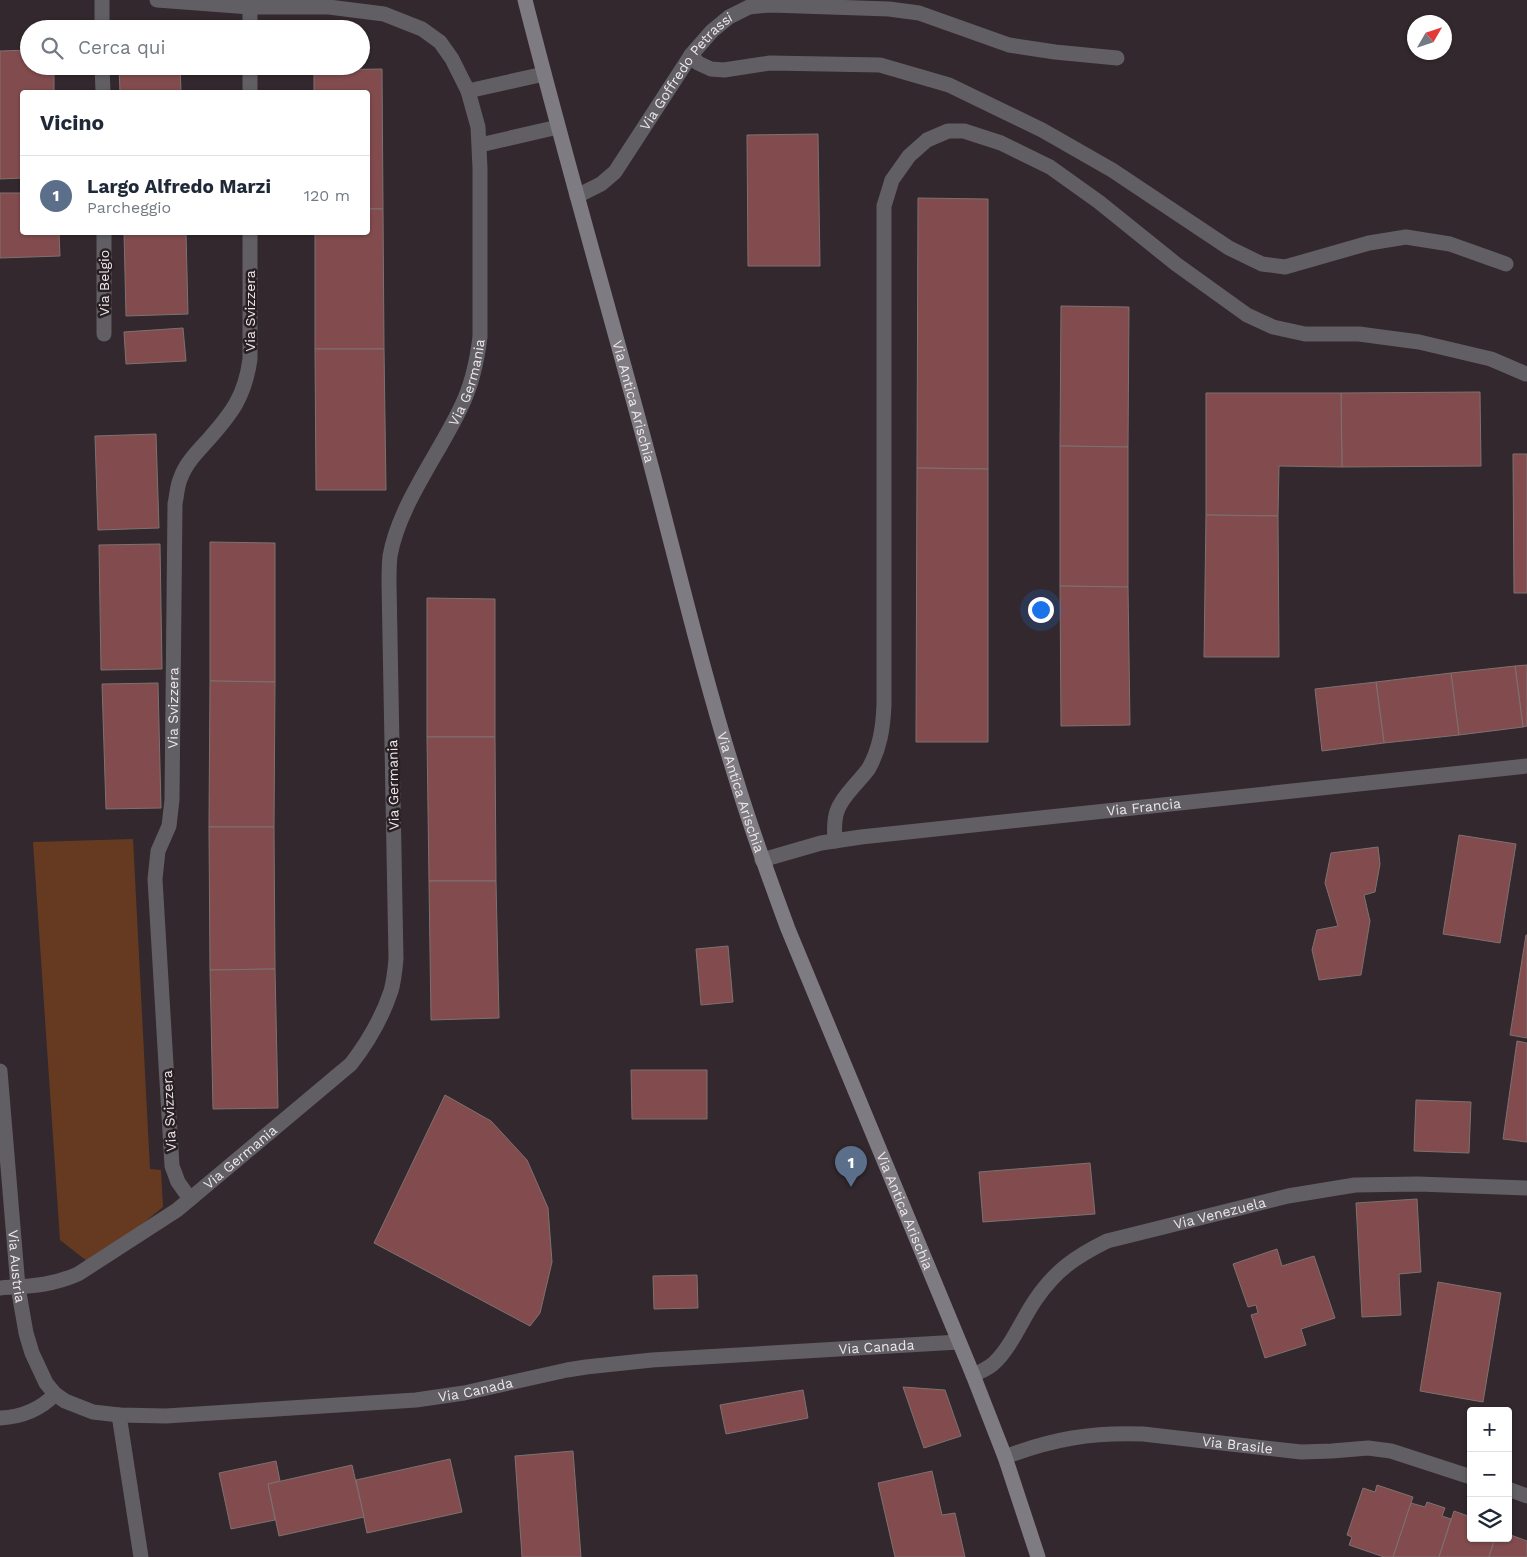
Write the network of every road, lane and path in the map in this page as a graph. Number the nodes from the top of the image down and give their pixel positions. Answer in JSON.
{"nodes":[{"id":1,"x":102,"y":0,"type":"edge"},
{"id":2,"x":157,"y":0,"type":"edge"},
{"id":3,"x":525,"y":0,"type":"edge"},
{"id":4,"x":250,"y":7,"type":"junction"},
{"id":5,"x":102,"y":20,"type":"edge"},
{"id":6,"x":250,"y":20,"type":"edge"},
{"id":7,"x":691,"y":55,"type":"junction"},
{"id":8,"x":1117,"y":58,"type":"dead end"},
{"id":9,"x":544,"y":74,"type":"junction"},
{"id":10,"x":102,"y":75,"type":"edge"},
{"id":11,"x":250,"y":75,"type":"edge"},
{"id":12,"x":102,"y":90,"type":"edge"},
{"id":13,"x":250,"y":90,"type":"edge"},
{"id":14,"x":468,"y":91,"type":"junction"},
{"id":15,"x":558,"y":127,"type":"junction"},
{"id":16,"x":480,"y":145,"type":"junction"},
{"id":17,"x":577,"y":196,"type":"junction"},
{"id":18,"x":104,"y":235,"type":"edge"},
{"id":19,"x":250,"y":235,"type":"edge"},
{"id":20,"x":1506,"y":264,"type":"dead end"},
{"id":21,"x":104,"y":334,"type":"dead end"},
{"id":22,"x":1526,"y":374,"type":"dead end"},
{"id":23,"x":1527,"y":766,"type":"edge"},
{"id":24,"x":834,"y":841,"type":"junction"},
{"id":25,"x":762,"y":860,"type":"junction"},
{"id":26,"x":0,"y":1071,"type":"edge"},
{"id":27,"x":8,"y":1168,"type":"junction"},
{"id":28,"x":0,"y":1184,"type":"edge"},
{"id":29,"x":1527,"y":1188,"type":"edge"},
{"id":30,"x":190,"y":1199,"type":"junction"},
{"id":31,"x":18,"y":1287,"type":"junction"},
{"id":32,"x":0,"y":1288,"type":"edge"},
{"id":33,"x":959,"y":1342,"type":"junction"},
{"id":34,"x":973,"y":1375,"type":"junction"},
{"id":35,"x":55,"y":1394,"type":"junction"},
{"id":36,"x":119,"y":1415,"type":"junction"},
{"id":37,"x":0,"y":1418,"type":"edge"},
{"id":38,"x":1004,"y":1457,"type":"junction"},
{"id":39,"x":1467,"y":1476,"type":"edge"},
{"id":40,"x":1512,"y":1491,"type":"edge"},
{"id":41,"x":1527,"y":1496,"type":"edge"},
{"id":42,"x":141,"y":1557,"type":"edge"},
{"id":43,"x":1038,"y":1557,"type":"edge"}],
"edges":[{"from":1,"to":5,"type":"street"},
{"from":2,"to":4,"type":"street","name":"Via Germania"},
{"from":3,"to":9,"type":"main road","name":"Via Antica Arischia"},
{"from":4,"to":6,"type":"street"},
{"from":4,"to":14,"type":"street","name":"Via Germania"},
{"from":7,"to":8,"type":"street","name":"Via Goffredo Petrassi"},
{"from":7,"to":17,"type":"street","name":"Via Goffredo Petrassi"},
{"from":7,"to":20,"type":"street"},
{"from":9,"to":14,"type":"street"},
{"from":9,"to":15,"type":"main road","name":"Via Antica Arischia"},
{"from":10,"to":12,"type":"street"},
{"from":11,"to":13,"type":"street"},
{"from":14,"to":16,"type":"street","name":"Via Germania"},
{"from":15,"to":16,"type":"street"},
{"from":15,"to":17,"type":"main road","name":"Via Antica Arischia"},
{"from":16,"to":30,"type":"street","name":"Via Germania"},
{"from":17,"to":25,"type":"main road","name":"Via Antica Arischia"},
{"from":18,"to":21,"type":"street","name":"Via Belgio"},
{"from":19,"to":30,"type":"street","name":"Via Svizzera"},
{"from":22,"to":24,"type":"street"},
{"from":23,"to":24,"type":"street","name":"Via Francia"},
{"from":24,"to":25,"type":"street","name":"Via Francia"},
{"from":25,"to":33,"type":"main road","name":"Via Antica Arischia"},
{"from":26,"to":27,"type":"street","name":"Via Austria"},
{"from":27,"to":28,"type":"street"},
{"from":27,"to":31,"type":"street","name":"Via Austria"},
{"from":29,"to":34,"type":"street","name":"Via Venezuela"},
{"from":30,"to":31,"type":"street","name":"Via Germania"},
{"from":31,"to":32,"type":"street","name":"Via Germania"},
{"from":31,"to":35,"type":"street","name":"Via Austria"},
{"from":33,"to":34,"type":"main road","name":"Via Antica Arischia"},
{"from":33,"to":36,"type":"street","name":"Via Canada"},
{"from":34,"to":38,"type":"main road","name":"Via Antica Arischia"},
{"from":35,"to":36,"type":"street","name":"Via Canada"},
{"from":35,"to":37,"type":"street"},
{"from":36,"to":42,"type":"street"},
{"from":38,"to":39,"type":"street","name":"Via Brasile"},
{"from":38,"to":43,"type":"main road","name":"Via Antica Arischia"},
{"from":40,"to":41,"type":"street"}]}
